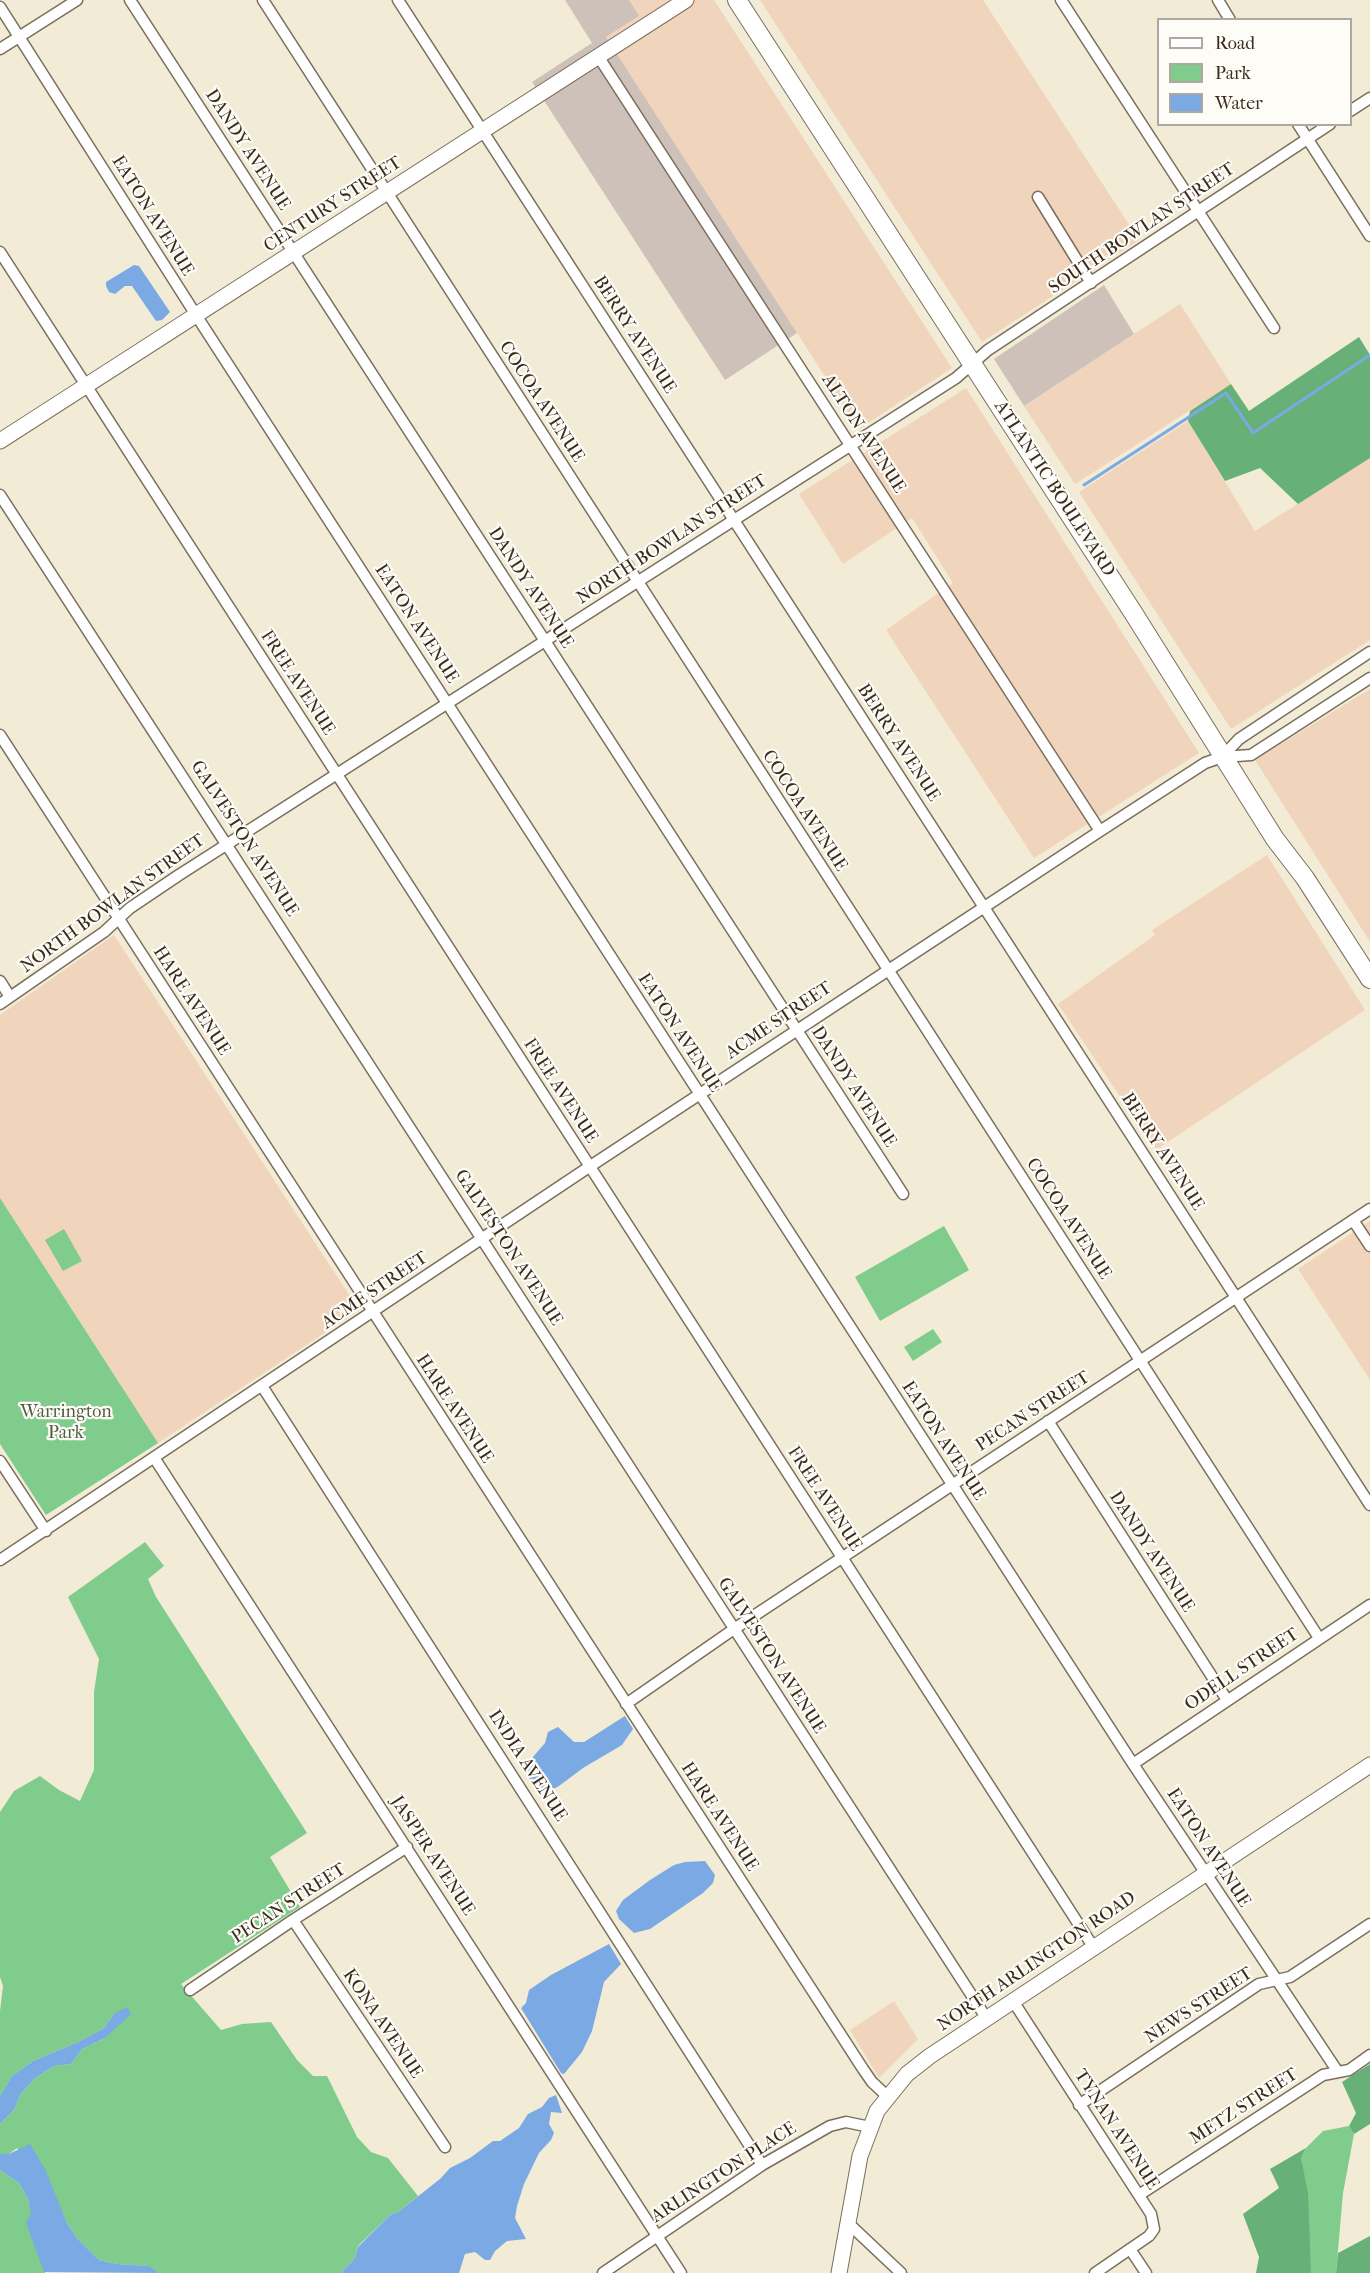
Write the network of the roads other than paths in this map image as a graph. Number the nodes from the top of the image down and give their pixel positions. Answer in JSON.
{"nodes":[{"id":1,"x":77,"y":0,"type":"edge"},
{"id":2,"x":130,"y":0,"type":"edge"},
{"id":3,"x":263,"y":0,"type":"edge"},
{"id":4,"x":398,"y":0,"type":"edge"},
{"id":5,"x":686,"y":0,"type":"edge"},
{"id":6,"x":737,"y":0,"type":"edge"},
{"id":7,"x":1061,"y":0,"type":"edge"},
{"id":8,"x":1218,"y":0,"type":"edge"},
{"id":9,"x":0,"y":7,"type":"edge"},
{"id":10,"x":1229,"y":18,"type":"edge"},
{"id":11,"x":19,"y":37,"type":"junction"},
{"id":12,"x":0,"y":49,"type":"edge"},
{"id":13,"x":598,"y":56,"type":"junction"},
{"id":14,"x":1370,"y":98,"type":"edge"},
{"id":15,"x":1352,"y":110,"type":"edge"},
{"id":16,"x":1299,"y":126,"type":"edge"},
{"id":17,"x":1327,"y":126,"type":"edge"},
{"id":18,"x":482,"y":131,"type":"junction"},
{"id":19,"x":1308,"y":140,"type":"junction"},
{"id":20,"x":386,"y":193,"type":"junction"},
{"id":21,"x":1038,"y":197,"type":"dead end"},
{"id":22,"x":1198,"y":211,"type":"junction"},
{"id":23,"x":1370,"y":236,"type":"edge"},
{"id":24,"x":0,"y":252,"type":"edge"},
{"id":25,"x":294,"y":253,"type":"junction"},
{"id":26,"x":1091,"y":283,"type":"junction"},
{"id":27,"x":196,"y":315,"type":"junction"},
{"id":28,"x":1274,"y":328,"type":"dead end"},
{"id":29,"x":972,"y":363,"type":"junction"},
{"id":30,"x":86,"y":386,"type":"junction"},
{"id":31,"x":0,"y":441,"type":"edge"},
{"id":32,"x":850,"y":445,"type":"junction"},
{"id":33,"x":0,"y":495,"type":"edge"},
{"id":34,"x":734,"y":520,"type":"junction"},
{"id":35,"x":637,"y":582,"type":"junction"},
{"id":36,"x":545,"y":641,"type":"junction"},
{"id":37,"x":1370,"y":652,"type":"edge"},
{"id":38,"x":1370,"y":678,"type":"edge"},
{"id":39,"x":447,"y":703,"type":"junction"},
{"id":40,"x":0,"y":735,"type":"edge"},
{"id":41,"x":1222,"y":757,"type":"junction"},
{"id":42,"x":336,"y":774,"type":"junction"},
{"id":43,"x":1100,"y":831,"type":"junction"},
{"id":44,"x":227,"y":843,"type":"junction"},
{"id":45,"x":984,"y":907,"type":"junction"},
{"id":46,"x":119,"y":918,"type":"junction"},
{"id":47,"x":887,"y":970,"type":"junction"},
{"id":48,"x":1370,"y":979,"type":"edge"},
{"id":49,"x":0,"y":981,"type":"edge"},
{"id":50,"x":10,"y":997,"type":"junction"},
{"id":51,"x":0,"y":1004,"type":"edge"},
{"id":52,"x":796,"y":1030,"type":"junction"},
{"id":53,"x":699,"y":1094,"type":"junction"},
{"id":54,"x":589,"y":1167,"type":"junction"},
{"id":55,"x":903,"y":1194,"type":"dead end"},
{"id":56,"x":1370,"y":1209,"type":"edge"},
{"id":57,"x":1353,"y":1220,"type":"junction"},
{"id":58,"x":482,"y":1238,"type":"junction"},
{"id":59,"x":1370,"y":1246,"type":"edge"},
{"id":60,"x":1236,"y":1298,"type":"junction"},
{"id":61,"x":373,"y":1313,"type":"junction"},
{"id":62,"x":1140,"y":1361,"type":"junction"},
{"id":63,"x":262,"y":1386,"type":"junction"},
{"id":64,"x":1048,"y":1421,"type":"junction"},
{"id":65,"x":155,"y":1459,"type":"junction"},
{"id":66,"x":0,"y":1461,"type":"edge"},
{"id":67,"x":952,"y":1485,"type":"junction"},
{"id":68,"x":1370,"y":1505,"type":"edge"},
{"id":69,"x":46,"y":1531,"type":"junction"},
{"id":70,"x":843,"y":1559,"type":"junction"},
{"id":71,"x":0,"y":1560,"type":"edge"},
{"id":72,"x":1370,"y":1605,"type":"edge"},
{"id":73,"x":734,"y":1629,"type":"junction"},
{"id":74,"x":1320,"y":1638,"type":"junction"},
{"id":75,"x":1227,"y":1700,"type":"junction"},
{"id":76,"x":626,"y":1704,"type":"junction"},
{"id":77,"x":1133,"y":1764,"type":"junction"},
{"id":78,"x":1370,"y":1765,"type":"edge"},
{"id":79,"x":407,"y":1847,"type":"junction"},
{"id":80,"x":1205,"y":1874,"type":"junction"},
{"id":81,"x":293,"y":1920,"type":"junction"},
{"id":82,"x":1370,"y":1924,"type":"edge"},
{"id":83,"x":1094,"y":1948,"type":"junction"},
{"id":84,"x":1275,"y":1980,"type":"junction"},
{"id":85,"x":190,"y":1990,"type":"dead end"},
{"id":86,"x":1013,"y":2001,"type":"junction"},
{"id":87,"x":987,"y":2019,"type":"junction"},
{"id":88,"x":1370,"y":2055,"type":"edge"},
{"id":89,"x":1338,"y":2072,"type":"junction"},
{"id":90,"x":887,"y":2096,"type":"junction"},
{"id":91,"x":1079,"y":2104,"type":"junction"},
{"id":92,"x":870,"y":2127,"type":"junction"},
{"id":93,"x":445,"y":2147,"type":"dead end"},
{"id":94,"x":762,"y":2165,"type":"junction"},
{"id":95,"x":1139,"y":2195,"type":"junction"},
{"id":96,"x":848,"y":2223,"type":"junction"},
{"id":97,"x":658,"y":2235,"type":"junction"},
{"id":98,"x":1130,"y":2249,"type":"junction"},
{"id":99,"x":603,"y":2273,"type":"edge"},
{"id":100,"x":681,"y":2273,"type":"edge"},
{"id":101,"x":839,"y":2273,"type":"edge"},
{"id":102,"x":901,"y":2273,"type":"edge"},
{"id":103,"x":1095,"y":2273,"type":"edge"},
{"id":104,"x":1146,"y":2273,"type":"edge"}],
"edges":[{"from":1,"to":11,"type":"street"},
{"from":2,"to":25,"type":"street","name":"DANDY AVENUE"},
{"from":3,"to":20,"type":"street","name":"COCOA AVENUE"},
{"from":4,"to":18,"type":"street","name":"BERRY AVENUE"},
{"from":5,"to":13,"type":"street","name":"CENTURY STREET"},
{"from":6,"to":29,"type":"main road","name":"ATLANTIC BOULEVARD"},
{"from":7,"to":22,"type":"street"},
{"from":8,"to":10,"type":"street"},
{"from":9,"to":11,"type":"street","name":"EATON AVENUE"},
{"from":11,"to":12,"type":"street"},
{"from":11,"to":27,"type":"street","name":"EATON AVENUE"},
{"from":13,"to":18,"type":"street","name":"CENTURY STREET"},
{"from":13,"to":32,"type":"street","name":"ALTON AVENUE"},
{"from":14,"to":15,"type":"street"},
{"from":16,"to":19,"type":"street"},
{"from":17,"to":19,"type":"street","name":"SOUTH BOWLAN STREET"},
{"from":18,"to":20,"type":"street","name":"CENTURY STREET"},
{"from":18,"to":34,"type":"street","name":"BERRY AVENUE"},
{"from":19,"to":22,"type":"street","name":"SOUTH BOWLAN STREET"},
{"from":19,"to":23,"type":"street"},
{"from":20,"to":25,"type":"street","name":"CENTURY STREET"},
{"from":20,"to":35,"type":"street","name":"COCOA AVENUE"},
{"from":21,"to":26,"type":"street"},
{"from":22,"to":26,"type":"street","name":"SOUTH BOWLAN STREET"},
{"from":22,"to":28,"type":"street"},
{"from":24,"to":30,"type":"street","name":"FREE AVENUE"},
{"from":25,"to":27,"type":"street","name":"CENTURY STREET"},
{"from":25,"to":36,"type":"street","name":"DANDY AVENUE"},
{"from":26,"to":29,"type":"street","name":"SOUTH BOWLAN STREET"},
{"from":27,"to":30,"type":"street","name":"CENTURY STREET"},
{"from":27,"to":39,"type":"street","name":"EATON AVENUE"},
{"from":29,"to":32,"type":"street","name":"NORTH BOWLAN STREET"},
{"from":29,"to":41,"type":"main road","name":"ATLANTIC BOULEVARD"},
{"from":30,"to":31,"type":"street","name":"CENTURY STREET"},
{"from":30,"to":42,"type":"street","name":"FREE AVENUE"},
{"from":32,"to":34,"type":"street","name":"NORTH BOWLAN STREET"},
{"from":32,"to":43,"type":"street","name":"ALTON AVENUE"},
{"from":33,"to":44,"type":"street","name":"GALVESTON AVENUE"},
{"from":34,"to":35,"type":"street","name":"NORTH BOWLAN STREET"},
{"from":34,"to":45,"type":"street","name":"BERRY AVENUE"},
{"from":35,"to":36,"type":"street","name":"NORTH BOWLAN STREET"},
{"from":35,"to":47,"type":"street","name":"COCOA AVENUE"},
{"from":36,"to":39,"type":"street","name":"NORTH BOWLAN STREET"},
{"from":36,"to":52,"type":"street","name":"DANDY AVENUE"},
{"from":37,"to":41,"type":"street"},
{"from":38,"to":41,"type":"street"},
{"from":39,"to":42,"type":"street","name":"NORTH BOWLAN STREET"},
{"from":39,"to":53,"type":"street","name":"EATON AVENUE"},
{"from":40,"to":46,"type":"street","name":"HARE AVENUE"},
{"from":41,"to":43,"type":"street","name":"ACME STREET"},
{"from":41,"to":48,"type":"main road","name":"ATLANTIC BOULEVARD"},
{"from":42,"to":44,"type":"street","name":"NORTH BOWLAN STREET"},
{"from":42,"to":54,"type":"street","name":"FREE AVENUE"},
{"from":43,"to":45,"type":"street","name":"ACME STREET"},
{"from":44,"to":46,"type":"street","name":"NORTH BOWLAN STREET"},
{"from":44,"to":58,"type":"street","name":"GALVESTON AVENUE"},
{"from":45,"to":47,"type":"street","name":"ACME STREET"},
{"from":45,"to":60,"type":"street","name":"BERRY AVENUE"},
{"from":46,"to":50,"type":"street","name":"NORTH BOWLAN STREET"},
{"from":46,"to":61,"type":"street","name":"HARE AVENUE"},
{"from":47,"to":52,"type":"street","name":"ACME STREET"},
{"from":47,"to":62,"type":"street","name":"COCOA AVENUE"},
{"from":49,"to":50,"type":"street"},
{"from":50,"to":51,"type":"street","name":"NORTH BOWLAN STREET"},
{"from":52,"to":53,"type":"street","name":"ACME STREET"},
{"from":52,"to":55,"type":"street","name":"DANDY AVENUE"},
{"from":53,"to":54,"type":"street","name":"ACME STREET"},
{"from":53,"to":67,"type":"street","name":"EATON AVENUE"},
{"from":54,"to":58,"type":"street","name":"ACME STREET"},
{"from":54,"to":70,"type":"street","name":"FREE AVENUE"},
{"from":56,"to":57,"type":"street","name":"PECAN STREET"},
{"from":57,"to":59,"type":"street"},
{"from":57,"to":60,"type":"street","name":"PECAN STREET"},
{"from":58,"to":61,"type":"street","name":"ACME STREET"},
{"from":58,"to":73,"type":"street","name":"GALVESTON AVENUE"},
{"from":60,"to":62,"type":"street","name":"PECAN STREET"},
{"from":60,"to":68,"type":"street","name":"BERRY AVENUE"},
{"from":61,"to":63,"type":"street","name":"ACME STREET"},
{"from":61,"to":76,"type":"street","name":"HARE AVENUE"},
{"from":62,"to":64,"type":"street","name":"PECAN STREET"},
{"from":62,"to":74,"type":"street","name":"COCOA AVENUE"},
{"from":63,"to":65,"type":"street","name":"ACME STREET"},
{"from":63,"to":94,"type":"street","name":"INDIA AVENUE"},
{"from":64,"to":67,"type":"street","name":"PECAN STREET"},
{"from":64,"to":75,"type":"street","name":"DANDY AVENUE"},
{"from":65,"to":69,"type":"street","name":"ACME STREET"},
{"from":65,"to":79,"type":"street","name":"JASPER AVENUE"},
{"from":66,"to":69,"type":"street"},
{"from":67,"to":70,"type":"street","name":"PECAN STREET"},
{"from":67,"to":77,"type":"street","name":"EATON AVENUE"},
{"from":69,"to":71,"type":"street","name":"ACME STREET"},
{"from":70,"to":73,"type":"street","name":"PECAN STREET"},
{"from":70,"to":83,"type":"street","name":"FREE AVENUE"},
{"from":72,"to":74,"type":"street","name":"ODELL STREET"},
{"from":73,"to":76,"type":"street","name":"PECAN STREET"},
{"from":73,"to":87,"type":"street","name":"GALVESTON AVENUE"},
{"from":74,"to":75,"type":"street","name":"ODELL STREET"},
{"from":75,"to":77,"type":"street","name":"ODELL STREET"},
{"from":76,"to":90,"type":"street","name":"HARE AVENUE"},
{"from":77,"to":80,"type":"street","name":"EATON AVENUE"},
{"from":78,"to":80,"type":"street","name":"NORTH ARLINGTON ROAD"},
{"from":79,"to":81,"type":"street","name":"PECAN STREET"},
{"from":79,"to":97,"type":"street","name":"JASPER AVENUE"},
{"from":80,"to":83,"type":"street","name":"NORTH ARLINGTON ROAD"},
{"from":80,"to":84,"type":"street","name":"EATON AVENUE"},
{"from":81,"to":85,"type":"street","name":"PECAN STREET"},
{"from":81,"to":93,"type":"street","name":"KONA AVENUE"},
{"from":82,"to":84,"type":"street","name":"NEWS STREET"},
{"from":83,"to":86,"type":"street","name":"NORTH ARLINGTON ROAD"},
{"from":84,"to":89,"type":"street","name":"EATON AVENUE"},
{"from":84,"to":91,"type":"street","name":"NEWS STREET"},
{"from":86,"to":87,"type":"street","name":"NORTH ARLINGTON ROAD"},
{"from":86,"to":91,"type":"street","name":"TYNAN AVENUE"},
{"from":87,"to":90,"type":"street","name":"NORTH ARLINGTON ROAD"},
{"from":88,"to":89,"type":"street","name":"METZ STREET"},
{"from":89,"to":95,"type":"street","name":"METZ STREET"},
{"from":90,"to":92,"type":"street","name":"NORTH ARLINGTON ROAD"},
{"from":91,"to":95,"type":"street","name":"TYNAN AVENUE"},
{"from":92,"to":94,"type":"street","name":"ARLINGTON PLACE"},
{"from":92,"to":96,"type":"street","name":"NORTH ARLINGTON ROAD"},
{"from":94,"to":97,"type":"street","name":"ARLINGTON PLACE"},
{"from":95,"to":98,"type":"street","name":"TYNAN AVENUE"},
{"from":96,"to":101,"type":"street","name":"NORTH ARLINGTON ROAD"},
{"from":96,"to":102,"type":"street"},
{"from":97,"to":99,"type":"street","name":"ARLINGTON PLACE"},
{"from":97,"to":100,"type":"street","name":"JASPER AVENUE"},
{"from":98,"to":103,"type":"street"},
{"from":98,"to":104,"type":"street"}]}
